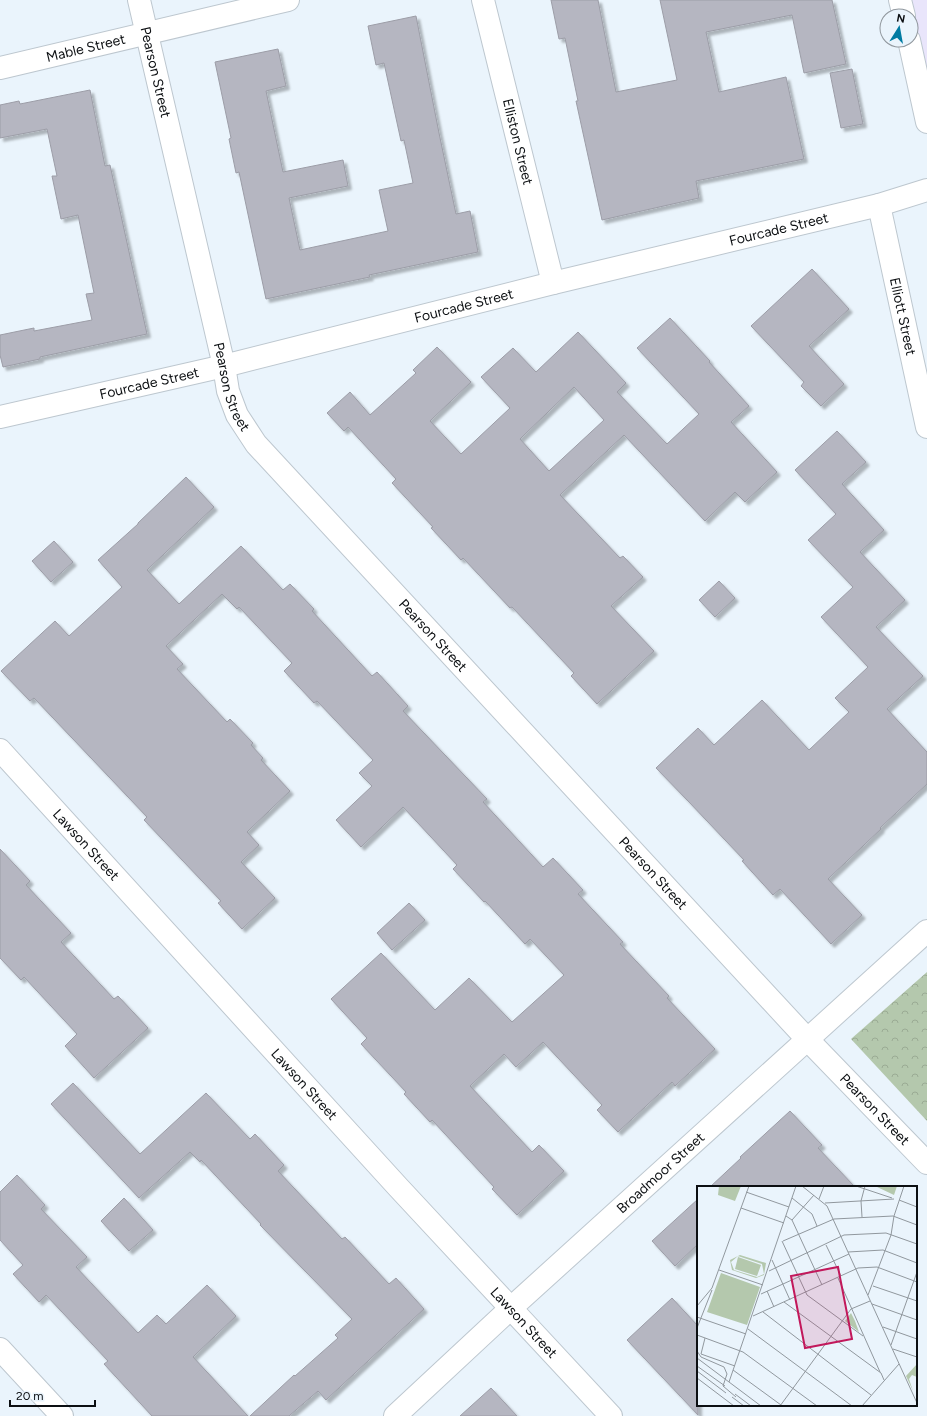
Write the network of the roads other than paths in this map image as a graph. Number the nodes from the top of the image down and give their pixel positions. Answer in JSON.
{"nodes":[{"id":1,"x":139,"y":0,"type":"edge"},
{"id":2,"x":288,"y":0,"type":"edge"},
{"id":3,"x":483,"y":0,"type":"edge"},
{"id":4,"x":147,"y":33,"type":"junction"},
{"id":5,"x":911,"y":48,"type":"edge"},
{"id":6,"x":0,"y":68,"type":"edge"},
{"id":7,"x":927,"y":122,"type":"edge"},
{"id":8,"x":927,"y":190,"type":"edge"},
{"id":9,"x":878,"y":205,"type":"junction"},
{"id":10,"x":553,"y":283,"type":"junction"},
{"id":11,"x":224,"y":366,"type":"junction"},
{"id":12,"x":0,"y":417,"type":"edge"},
{"id":13,"x":927,"y":427,"type":"edge"},
{"id":14,"x":0,"y":750,"type":"edge"},
{"id":15,"x":927,"y":931,"type":"edge"},
{"id":16,"x":807,"y":1038,"type":"junction"},
{"id":17,"x":927,"y":1163,"type":"edge"},
{"id":18,"x":511,"y":1308,"type":"junction"},
{"id":19,"x":0,"y":1349,"type":"edge"},
{"id":20,"x":62,"y":1416,"type":"edge"},
{"id":21,"x":395,"y":1416,"type":"edge"},
{"id":22,"x":611,"y":1416,"type":"edge"}],
"edges":[{"from":1,"to":4,"type":"street","name":"Pearson Street"},
{"from":2,"to":4,"type":"street","name":"Mable Street"},
{"from":3,"to":10,"type":"street","name":"Elliston Street"},
{"from":4,"to":6,"type":"street","name":"Mable Street"},
{"from":4,"to":11,"type":"street","name":"Pearson Street"},
{"from":5,"to":7,"type":"street"},
{"from":8,"to":9,"type":"street","name":"Fourcade Street"},
{"from":9,"to":10,"type":"street","name":"Fourcade Street"},
{"from":9,"to":13,"type":"street","name":"Elliott Street"},
{"from":10,"to":11,"type":"street","name":"Fourcade Street"},
{"from":11,"to":12,"type":"street","name":"Fourcade Street"},
{"from":11,"to":16,"type":"street","name":"Pearson Street"},
{"from":14,"to":18,"type":"street","name":"Lawson Street"},
{"from":15,"to":16,"type":"street","name":"Broadmoor Street"},
{"from":16,"to":17,"type":"street","name":"Pearson Street"},
{"from":16,"to":18,"type":"street","name":"Broadmoor Street"},
{"from":18,"to":21,"type":"street","name":"Broadmoor Street"},
{"from":18,"to":22,"type":"street","name":"Lawson Street"},
{"from":19,"to":20,"type":"street"}]}
